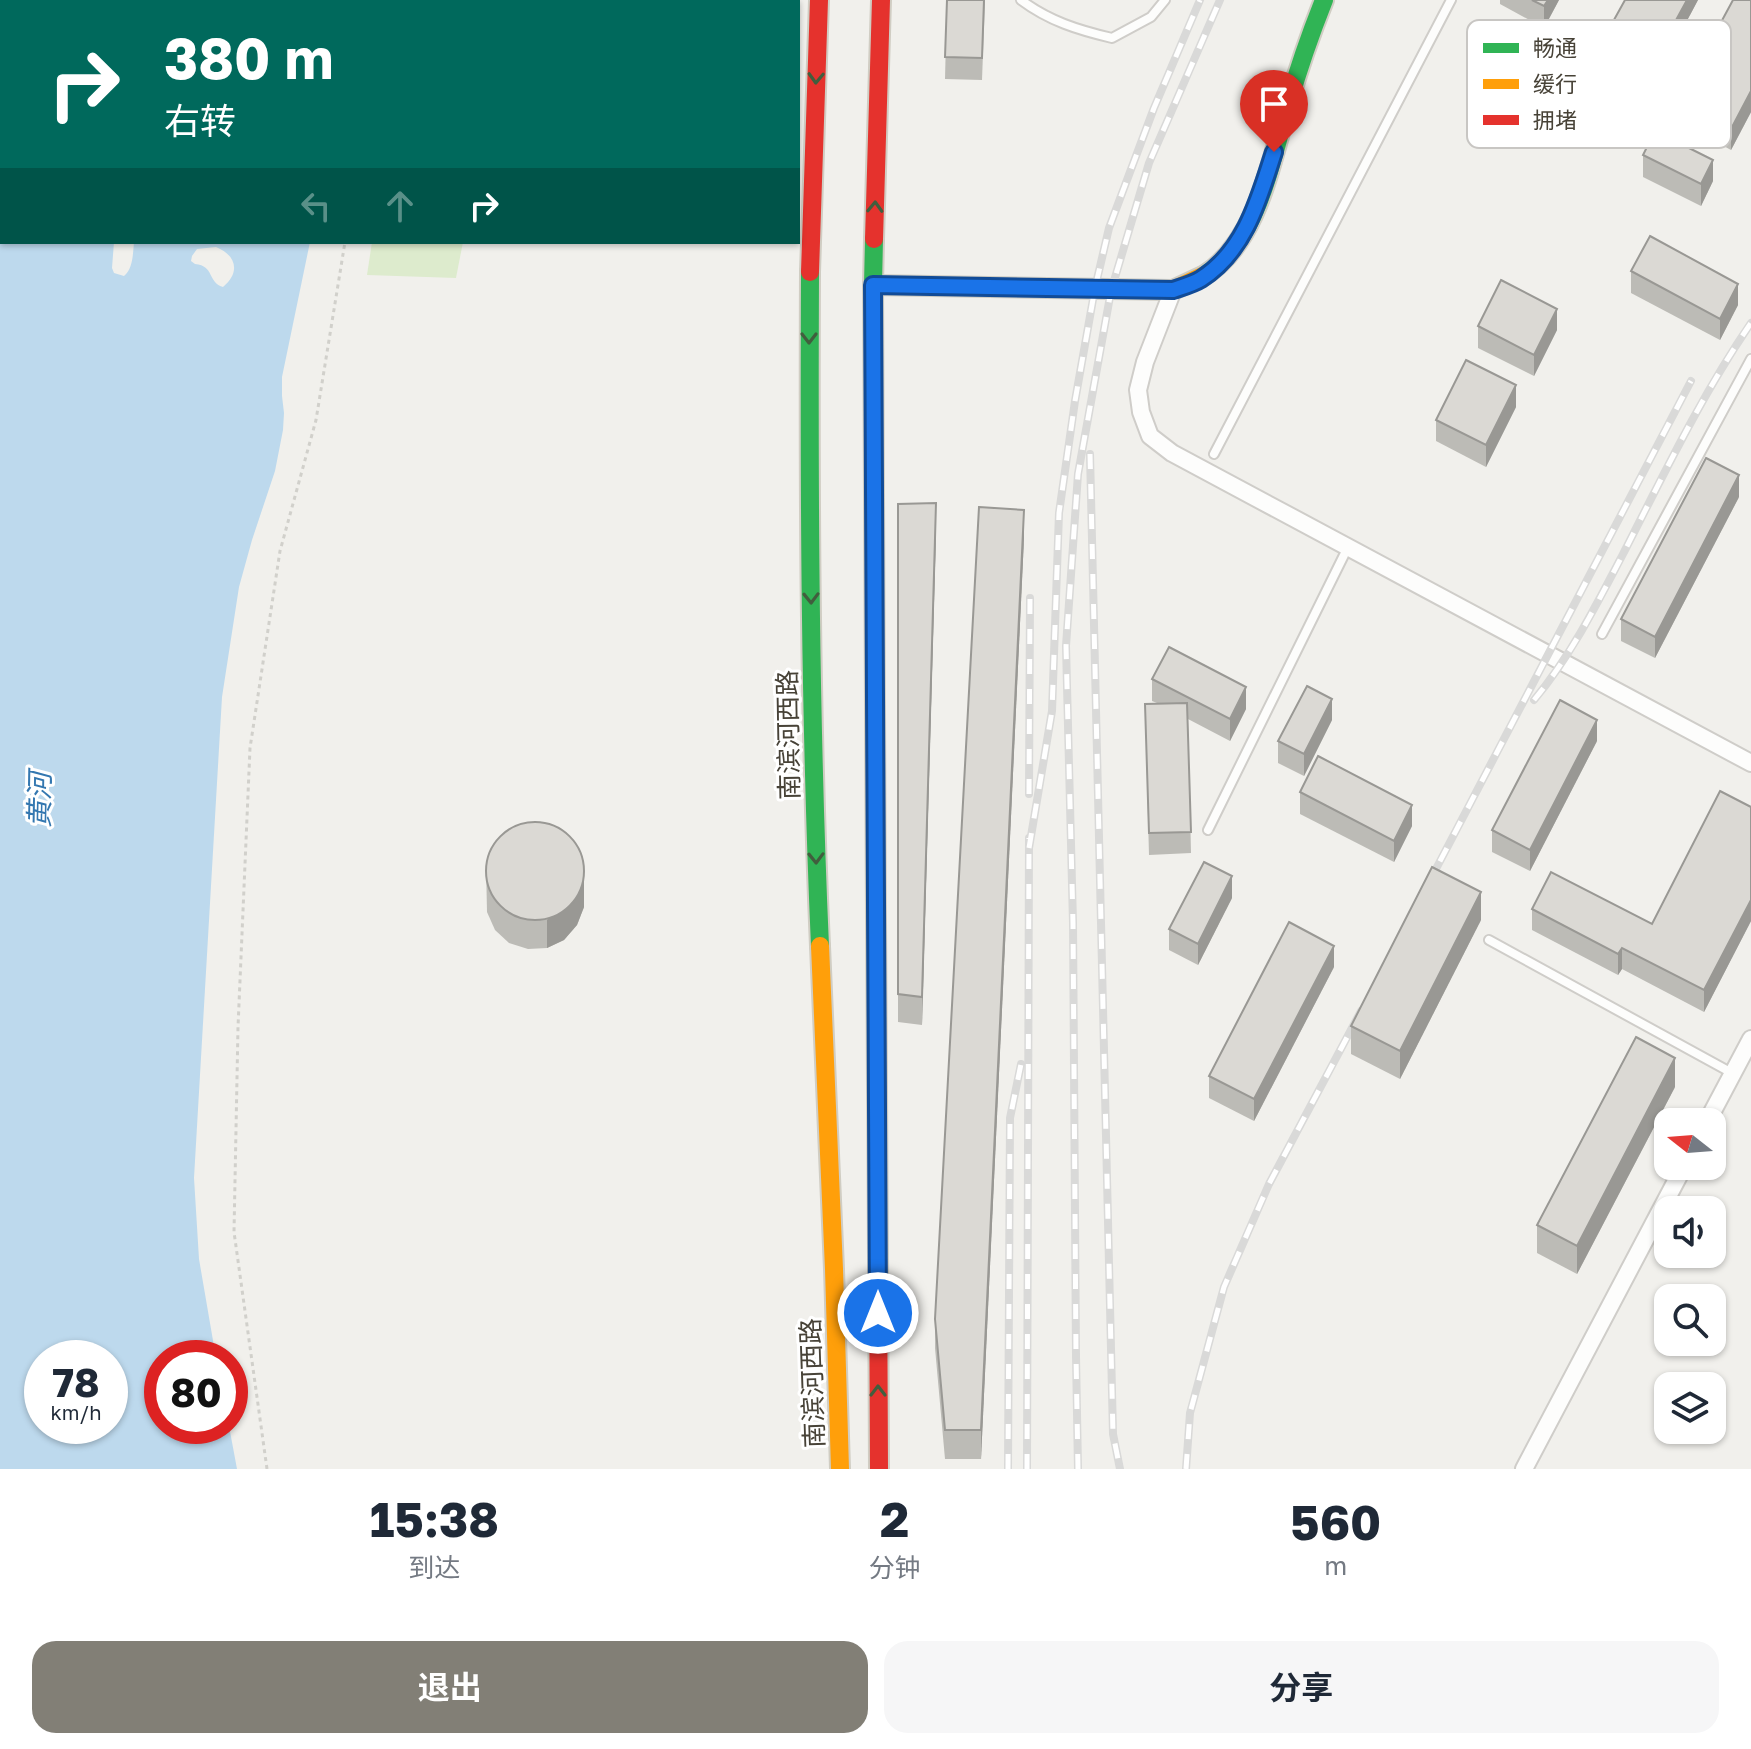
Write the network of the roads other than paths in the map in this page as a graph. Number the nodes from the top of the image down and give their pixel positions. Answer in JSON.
{"nodes":[{"id":1,"x":819,"y":0,"type":"edge"},
{"id":2,"x":881,"y":0,"type":"edge"},
{"id":3,"x":1021,"y":0,"type":"edge"},
{"id":4,"x":1165,"y":0,"type":"edge"},
{"id":5,"x":1324,"y":0,"type":"edge"},
{"id":6,"x":1451,"y":0,"type":"edge"},
{"id":7,"x":873,"y":285,"type":"junction"},
{"id":8,"x":1173,"y":290,"type":"junction"},
{"id":9,"x":1751,"y":359,"type":"edge"},
{"id":10,"x":1214,"y":454,"type":"dead end"},
{"id":11,"x":1348,"y":547,"type":"junction"},
{"id":12,"x":1602,"y":634,"type":"dead end"},
{"id":13,"x":1751,"y":763,"type":"edge"},
{"id":14,"x":1208,"y":830,"type":"dead end"},
{"id":15,"x":1489,"y":940,"type":"dead end"},
{"id":16,"x":1751,"y":1039,"type":"edge"},
{"id":17,"x":1733,"y":1073,"type":"junction"},
{"id":18,"x":1714,"y":1108,"type":"edge"},
{"id":19,"x":1677,"y":1180,"type":"edge"},
{"id":20,"x":840,"y":1469,"type":"edge"},
{"id":21,"x":879,"y":1469,"type":"edge"},
{"id":22,"x":1524,"y":1469,"type":"edge"}],
"edges":[{"from":1,"to":20,"type":"main road","name":"南滨河西路","one_way":true},
{"from":7,"to":2,"type":"main road","one_way":true},
{"from":3,"to":4,"type":"lane"},
{"from":5,"to":8,"type":"main road"},
{"from":6,"to":10,"type":"lane"},
{"from":7,"to":8,"type":"main road"},
{"from":21,"to":7,"type":"main road","one_way":true},
{"from":8,"to":11,"type":"street"},
{"from":9,"to":12,"type":"lane"},
{"from":11,"to":13,"type":"street"},
{"from":11,"to":14,"type":"lane"},
{"from":15,"to":17,"type":"lane"},
{"from":16,"to":17,"type":"street"},
{"from":17,"to":18,"type":"street"},
{"from":19,"to":22,"type":"street"}]}
